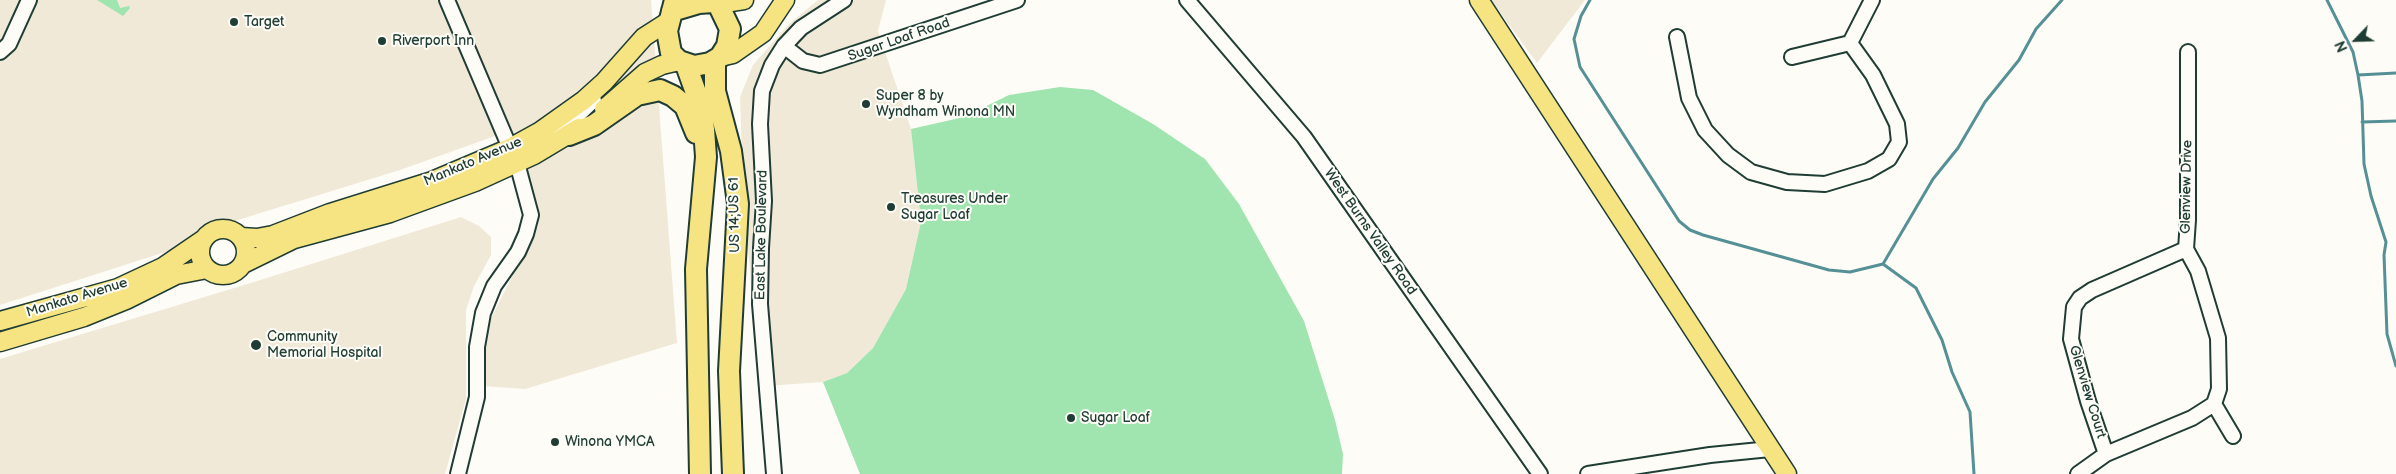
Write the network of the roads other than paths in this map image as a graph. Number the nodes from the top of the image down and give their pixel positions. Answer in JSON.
{"nodes":[{"id":1,"x":29,"y":0,"type":"edge"},
{"id":2,"x":447,"y":0,"type":"edge"},
{"id":3,"x":744,"y":0,"type":"edge"},
{"id":4,"x":786,"y":0,"type":"edge"},
{"id":5,"x":844,"y":0,"type":"edge"},
{"id":6,"x":1018,"y":0,"type":"edge"},
{"id":7,"x":1187,"y":0,"type":"edge"},
{"id":8,"x":1479,"y":0,"type":"edge"},
{"id":9,"x":1872,"y":0,"type":"edge"},
{"id":10,"x":714,"y":2,"type":"edge"},
{"id":11,"x":672,"y":11,"type":"edge"},
{"id":12,"x":1677,"y":37,"type":"dead end"},
{"id":13,"x":1850,"y":43,"type":"junction"},
{"id":14,"x":784,"y":46,"type":"junction"},
{"id":15,"x":0,"y":52,"type":"edge"},
{"id":16,"x":2188,"y":52,"type":"dead end"},
{"id":17,"x":1792,"y":57,"type":"dead end"},
{"id":18,"x":717,"y":59,"type":"junction"},
{"id":19,"x":682,"y":63,"type":"junction"},
{"id":20,"x":568,"y":135,"type":"junction"},
{"id":21,"x":513,"y":156,"type":"junction"},
{"id":22,"x":705,"y":187,"type":"junction"},
{"id":23,"x":241,"y":237,"type":"junction"},
{"id":24,"x":204,"y":240,"type":"junction"},
{"id":25,"x":2186,"y":249,"type":"junction"},
{"id":26,"x":243,"y":264,"type":"junction"},
{"id":27,"x":207,"y":269,"type":"junction"},
{"id":28,"x":0,"y":321,"type":"edge"},
{"id":29,"x":0,"y":342,"type":"edge"},
{"id":30,"x":2214,"y":404,"type":"junction"},
{"id":31,"x":2233,"y":436,"type":"dead end"},
{"id":32,"x":1770,"y":449,"type":"junction"},
{"id":33,"x":2106,"y":454,"type":"junction"},
{"id":34,"x":458,"y":474,"type":"edge"},
{"id":35,"x":700,"y":474,"type":"edge"},
{"id":36,"x":733,"y":474,"type":"edge"},
{"id":37,"x":774,"y":474,"type":"edge"},
{"id":38,"x":1540,"y":474,"type":"edge"},
{"id":39,"x":1588,"y":474,"type":"edge"},
{"id":40,"x":1787,"y":474,"type":"edge"},
{"id":41,"x":2078,"y":474,"type":"edge"}],
"edges":[{"from":1,"to":15,"type":"street"},
{"from":2,"to":21,"type":"street"},
{"from":3,"to":10,"type":"main road"},
{"from":4,"to":18,"type":"main road"},
{"from":5,"to":14,"type":"street","name":"East Lake Boulevard"},
{"from":6,"to":14,"type":"street","name":"Sugar Loaf Road"},
{"from":7,"to":38,"type":"street","name":"West Burns Valley Road"},
{"from":8,"to":32,"type":"main road"},
{"from":9,"to":13,"type":"street"},
{"from":10,"to":11,"type":"highway"},
{"from":10,"to":18,"type":"highway","name":"US 14;US 61"},
{"from":11,"to":19,"type":"highway","name":"US 14;US 61"},
{"from":11,"to":21,"type":"main road","name":"Mankato Avenue"},
{"from":12,"to":13,"type":"street"},
{"from":13,"to":17,"type":"street"},
{"from":14,"to":37,"type":"street","name":"East Lake Boulevard"},
{"from":16,"to":25,"type":"street","name":"Glenview Drive"},
{"from":18,"to":19,"type":"highway"},
{"from":18,"to":36,"type":"highway","name":"US 14;US 61"},
{"from":19,"to":20,"type":"main road","name":"Mankato Avenue"},
{"from":19,"to":22,"type":"highway","name":"US 14;US 61"},
{"from":20,"to":21,"type":"main road","name":"Mankato Avenue"},
{"from":20,"to":22,"type":"highway"},
{"from":21,"to":23,"type":"main road","name":"Mankato Avenue"},
{"from":21,"to":26,"type":"main road","name":"Mankato Avenue"},
{"from":21,"to":34,"type":"street"},
{"from":22,"to":35,"type":"highway","name":"US 14;US 61"},
{"from":23,"to":24,"type":"main road","name":"Mankato Avenue"},
{"from":23,"to":26,"type":"main road"},
{"from":24,"to":27,"type":"main road"},
{"from":24,"to":28,"type":"main road","name":"Mankato Avenue"},
{"from":25,"to":30,"type":"street","name":"Glenview Drive"},
{"from":25,"to":33,"type":"street","name":"Glenview Court"},
{"from":26,"to":27,"type":"main road","name":"Mankato Avenue"},
{"from":27,"to":29,"type":"main road","name":"Mankato Avenue"},
{"from":30,"to":31,"type":"street"},
{"from":30,"to":33,"type":"street"},
{"from":32,"to":39,"type":"street"},
{"from":32,"to":40,"type":"main road"},
{"from":33,"to":41,"type":"street"}]}
